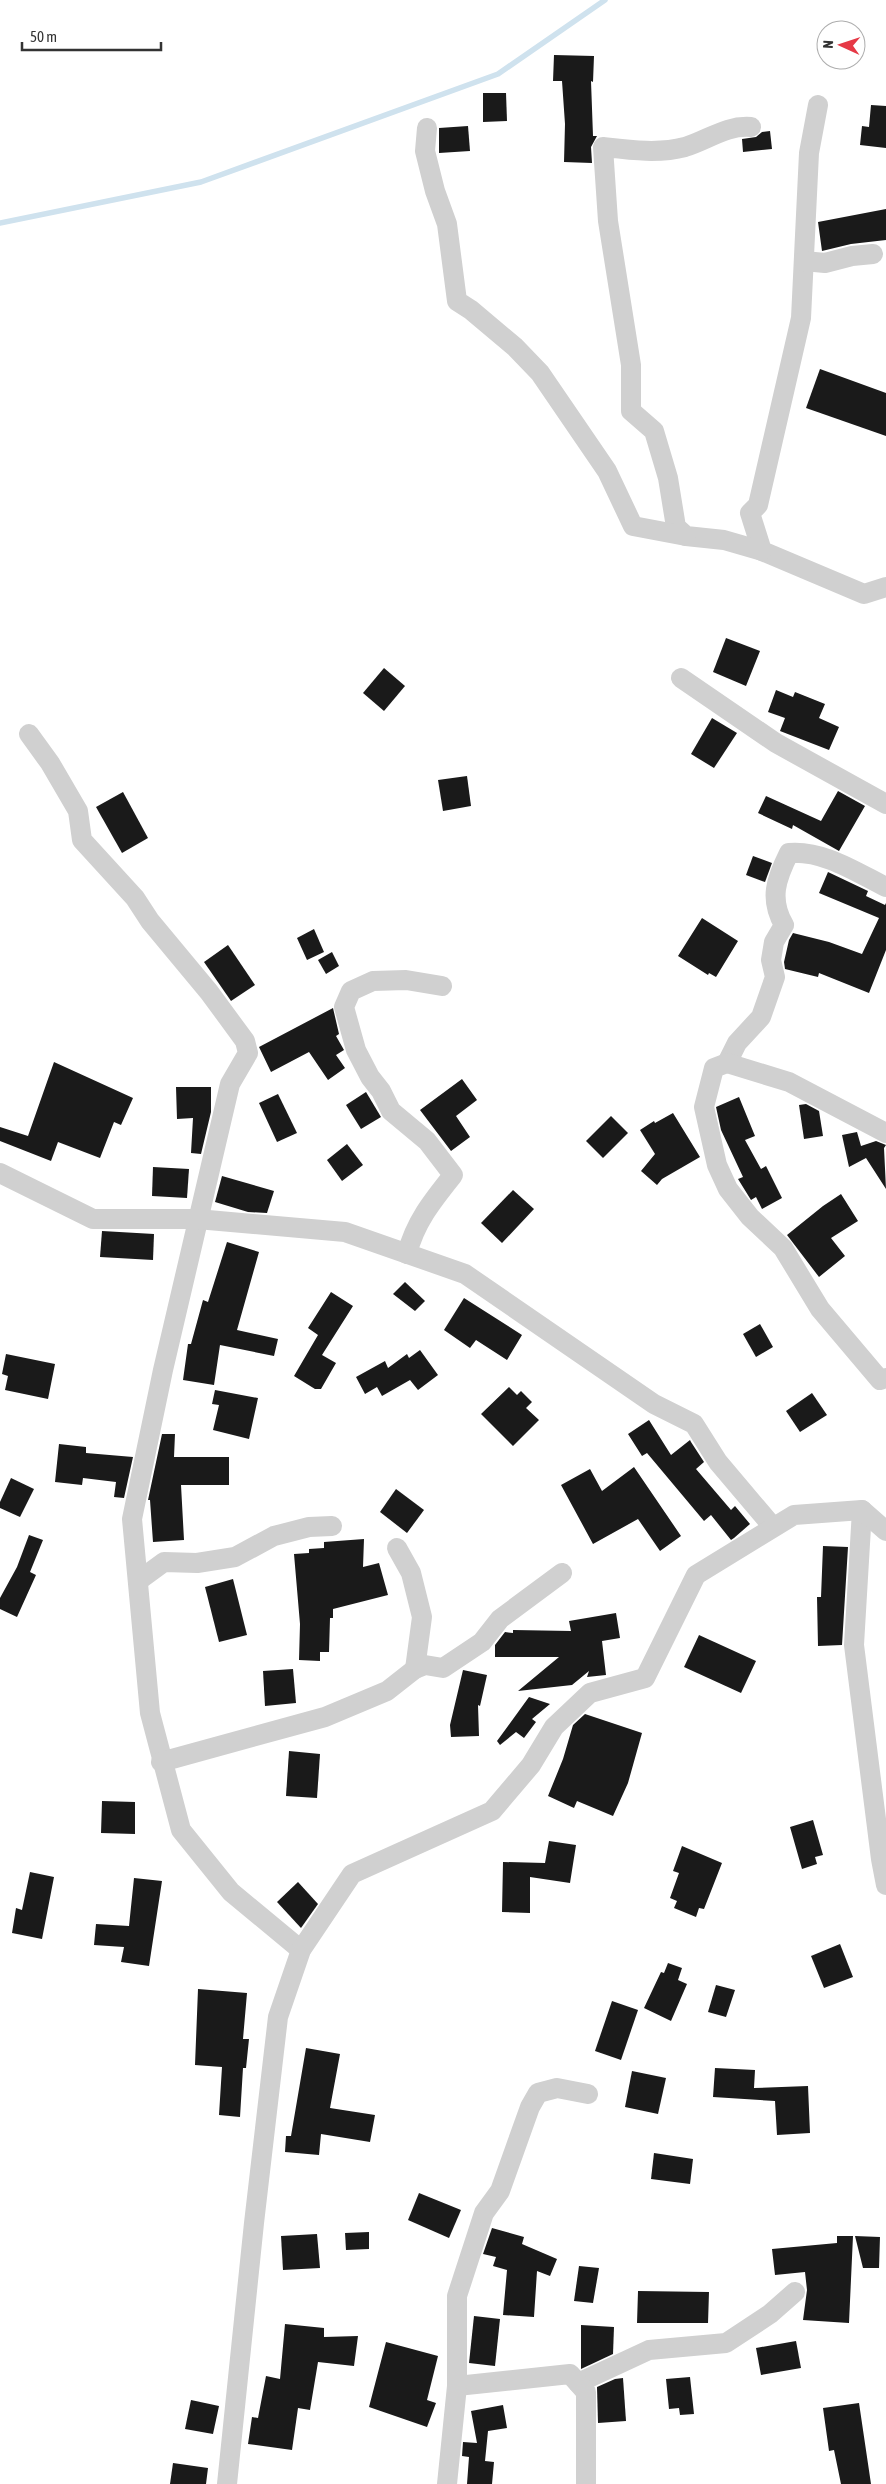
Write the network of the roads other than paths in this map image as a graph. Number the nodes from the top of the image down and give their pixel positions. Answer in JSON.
{"nodes":[{"id":1,"x":818,"y":105,"type":"dead end"},
{"id":2,"x":751,"y":127,"type":"dead end"},
{"id":3,"x":427,"y":128,"type":"dead end"},
{"id":4,"x":873,"y":254,"type":"dead end"},
{"id":5,"x":804,"y":261,"type":"junction"},
{"id":6,"x":686,"y":536,"type":"junction"},
{"id":7,"x":762,"y":551,"type":"junction"},
{"id":8,"x":886,"y":587,"type":"edge"},
{"id":9,"x":681,"y":678,"type":"dead end"},
{"id":10,"x":29,"y":734,"type":"dead end"},
{"id":11,"x":886,"y":804,"type":"edge"},
{"id":12,"x":886,"y":887,"type":"edge"},
{"id":13,"x":442,"y":986,"type":"dead end"},
{"id":14,"x":727,"y":1063,"type":"junction"},
{"id":15,"x":886,"y":1132,"type":"edge"},
{"id":16,"x":0,"y":1173,"type":"edge"},
{"id":17,"x":197,"y":1219,"type":"junction"},
{"id":18,"x":407,"y":1254,"type":"junction"},
{"id":19,"x":886,"y":1378,"type":"edge"},
{"id":20,"x":862,"y":1510,"type":"junction"},
{"id":21,"x":332,"y":1526,"type":"dead end"},
{"id":22,"x":773,"y":1528,"type":"junction"},
{"id":23,"x":886,"y":1531,"type":"edge"},
{"id":24,"x":397,"y":1548,"type":"dead end"},
{"id":25,"x":562,"y":1573,"type":"dead end"},
{"id":26,"x":138,"y":1581,"type":"junction"},
{"id":27,"x":415,"y":1668,"type":"junction"},
{"id":28,"x":161,"y":1762,"type":"junction"},
{"id":29,"x":886,"y":1885,"type":"edge"},
{"id":30,"x":301,"y":1950,"type":"junction"},
{"id":31,"x":588,"y":2094,"type":"dead end"},
{"id":32,"x":796,"y":2292,"type":"dead end"},
{"id":33,"x":578,"y":2383,"type":"junction"},
{"id":34,"x":457,"y":2386,"type":"junction"},
{"id":35,"x":228,"y":2484,"type":"edge"},
{"id":36,"x":447,"y":2484,"type":"edge"},
{"id":37,"x":586,"y":2484,"type":"edge"}],
"edges":[{"from":1,"to":5,"type":"street"},
{"from":2,"to":6,"type":"street"},
{"from":3,"to":6,"type":"street"},
{"from":4,"to":5,"type":"street"},
{"from":5,"to":7,"type":"street"},
{"from":6,"to":7,"type":"street"},
{"from":7,"to":8,"type":"street"},
{"from":9,"to":11,"type":"street"},
{"from":10,"to":17,"type":"street"},
{"from":12,"to":14,"type":"street"},
{"from":13,"to":18,"type":"street"},
{"from":14,"to":15,"type":"street"},
{"from":14,"to":19,"type":"street"},
{"from":16,"to":17,"type":"street"},
{"from":17,"to":18,"type":"street"},
{"from":17,"to":26,"type":"street"},
{"from":18,"to":22,"type":"street"},
{"from":20,"to":22,"type":"street"},
{"from":20,"to":23,"type":"street"},
{"from":20,"to":29,"type":"street"},
{"from":21,"to":26,"type":"street"},
{"from":22,"to":30,"type":"street"},
{"from":24,"to":27,"type":"street"},
{"from":25,"to":27,"type":"street"},
{"from":26,"to":28,"type":"street"},
{"from":27,"to":28,"type":"street"},
{"from":28,"to":30,"type":"street"},
{"from":30,"to":35,"type":"street"},
{"from":31,"to":34,"type":"street"},
{"from":32,"to":33,"type":"street"},
{"from":33,"to":34,"type":"street"},
{"from":33,"to":37,"type":"street"},
{"from":34,"to":36,"type":"street"}]}
